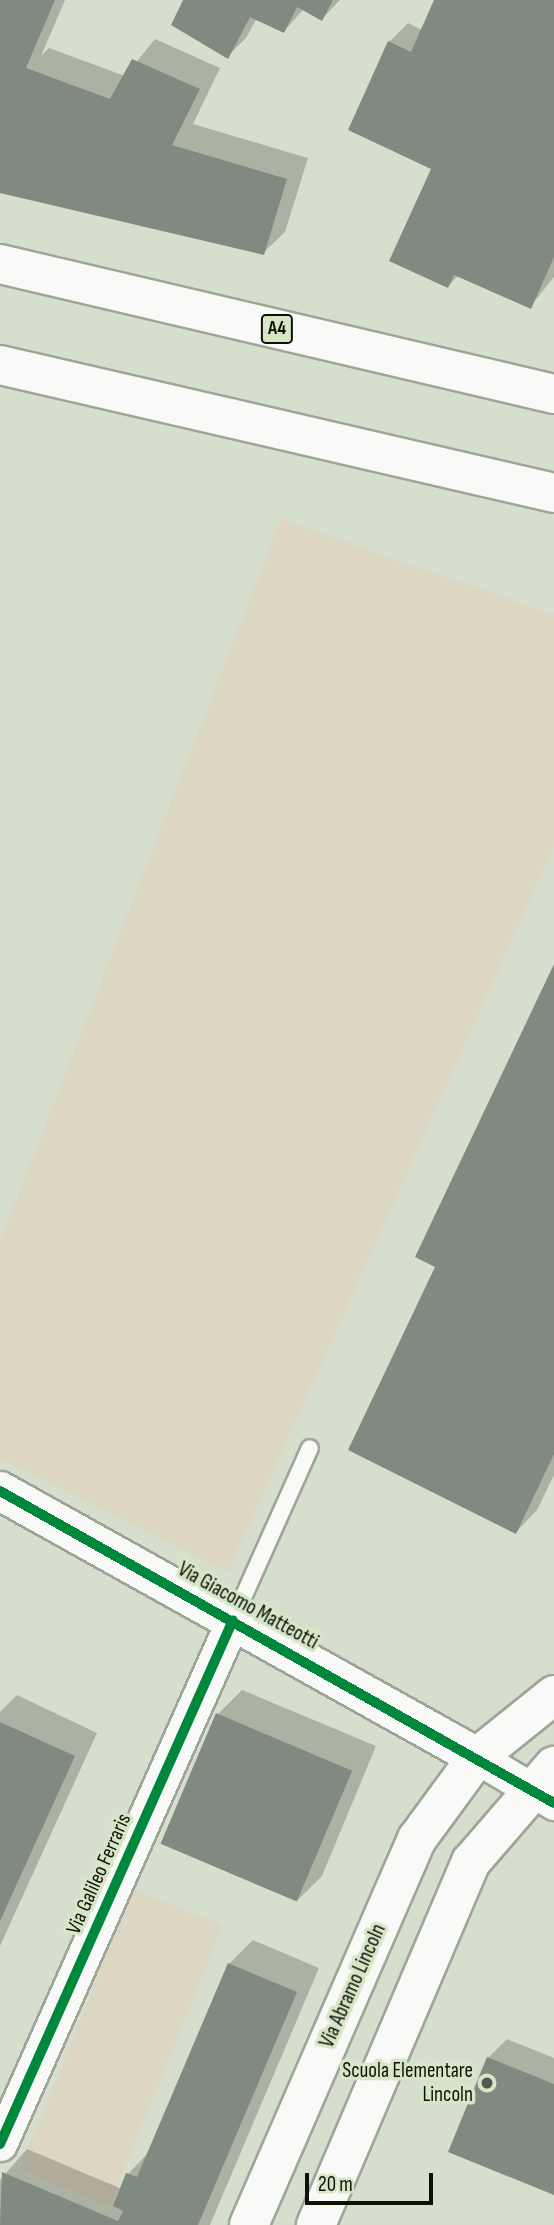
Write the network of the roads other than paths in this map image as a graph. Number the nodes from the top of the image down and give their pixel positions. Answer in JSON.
{"nodes":[{"id":1,"x":0,"y":264,"type":"edge"},
{"id":2,"x":0,"y":365,"type":"edge"},
{"id":3,"x":554,"y":394,"type":"edge"},
{"id":4,"x":554,"y":493,"type":"edge"},
{"id":5,"x":310,"y":1448,"type":"dead end"},
{"id":6,"x":0,"y":1491,"type":"edge"},
{"id":7,"x":233,"y":1620,"type":"junction"},
{"id":8,"x":554,"y":1695,"type":"edge"},
{"id":9,"x":477,"y":1757,"type":"junction"},
{"id":10,"x":547,"y":1787,"type":"edge"},
{"id":11,"x":0,"y":2144,"type":"edge"},
{"id":12,"x":249,"y":2225,"type":"edge"},
{"id":13,"x":316,"y":2225,"type":"edge"}],
"edges":[{"from":1,"to":3,"type":"main road","number":"A4"},
{"from":2,"to":4,"type":"main road"},
{"from":5,"to":7,"type":"lane"},
{"from":6,"to":7,"type":"main road","name":"Via Giacomo Matteotti"},
{"from":7,"to":9,"type":"main road","name":"Via Giacomo Matteotti"},
{"from":7,"to":11,"type":"street","name":"Via Galileo Ferraris"},
{"from":8,"to":9,"type":"main road","name":"Via Abramo Lincoln"},
{"from":9,"to":10,"type":"street"},
{"from":9,"to":12,"type":"main road","name":"Via Abramo Lincoln"},
{"from":10,"to":13,"type":"main road"}]}
